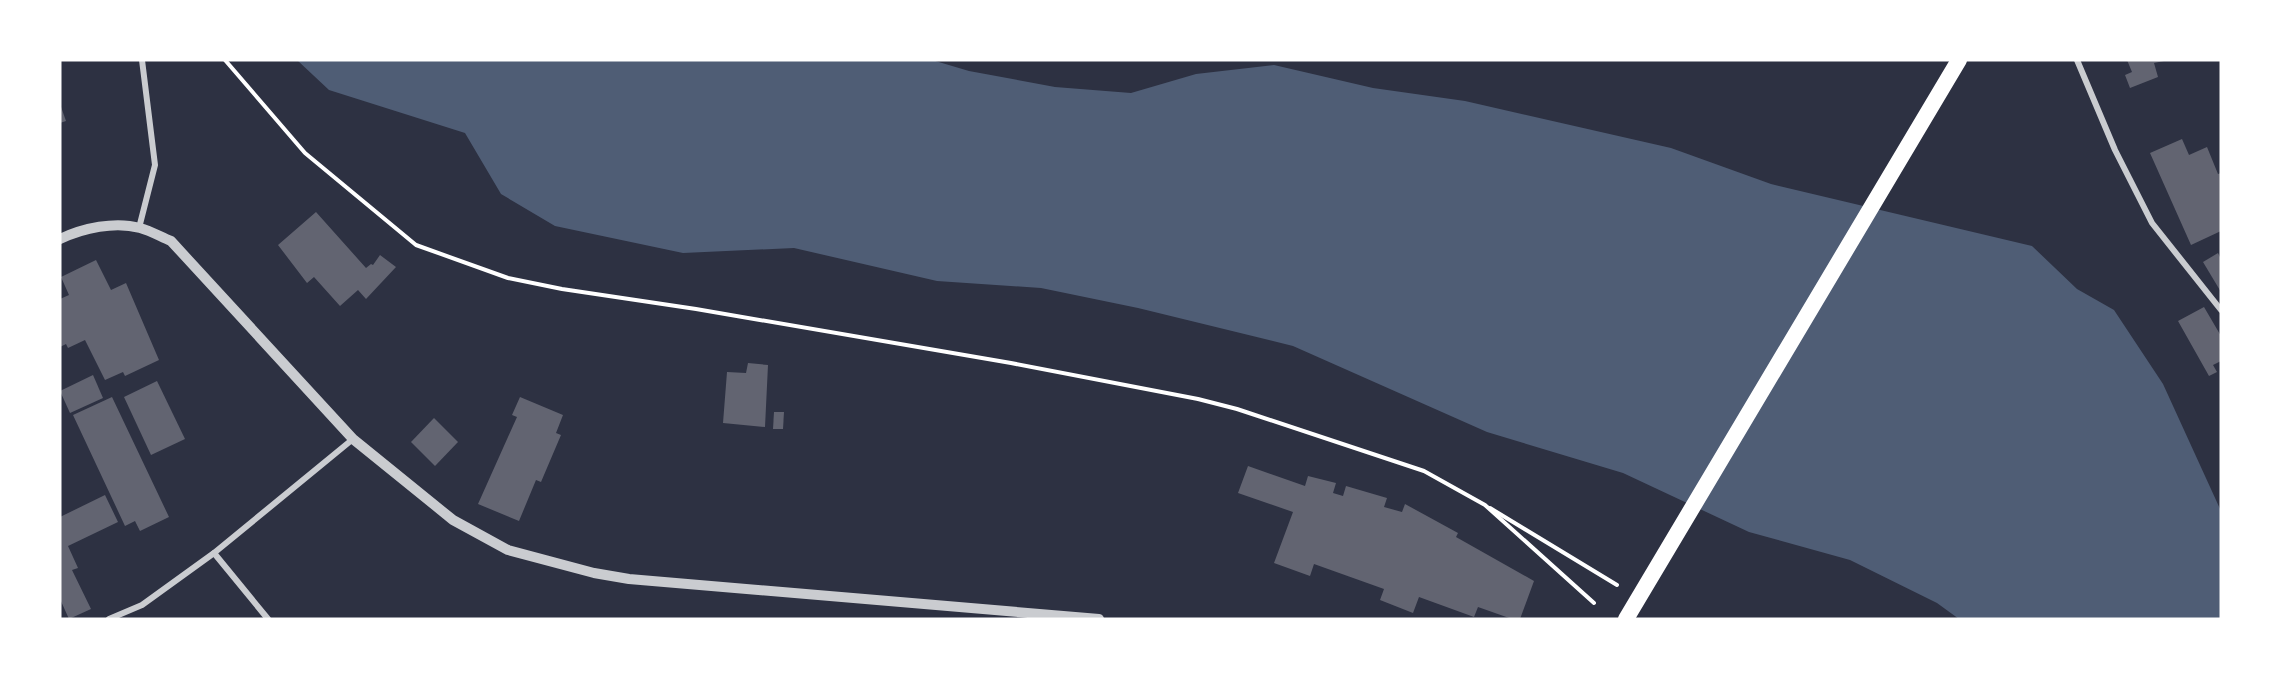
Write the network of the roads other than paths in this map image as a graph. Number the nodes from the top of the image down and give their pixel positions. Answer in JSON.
{"nodes":[{"id":1,"x":142,"y":60,"type":"edge"},
{"id":2,"x":1959,"y":60,"type":"edge"},
{"id":3,"x":2077,"y":60,"type":"edge"},
{"id":4,"x":139,"y":228,"type":"junction"},
{"id":5,"x":60,"y":239,"type":"edge"},
{"id":6,"x":2221,"y":310,"type":"edge"},
{"id":7,"x":353,"y":439,"type":"junction"},
{"id":8,"x":214,"y":553,"type":"junction"},
{"id":9,"x":109,"y":619,"type":"edge"},
{"id":10,"x":268,"y":619,"type":"edge"},
{"id":11,"x":1099,"y":619,"type":"edge"},
{"id":12,"x":1626,"y":619,"type":"edge"}],
"edges":[{"from":1,"to":4,"type":"street"},
{"from":2,"to":12,"type":"highway"},
{"from":3,"to":6,"type":"street"},
{"from":4,"to":5,"type":"street"},
{"from":4,"to":7,"type":"street"},
{"from":7,"to":8,"type":"street"},
{"from":7,"to":11,"type":"street"},
{"from":8,"to":9,"type":"street"},
{"from":8,"to":10,"type":"street"}]}
